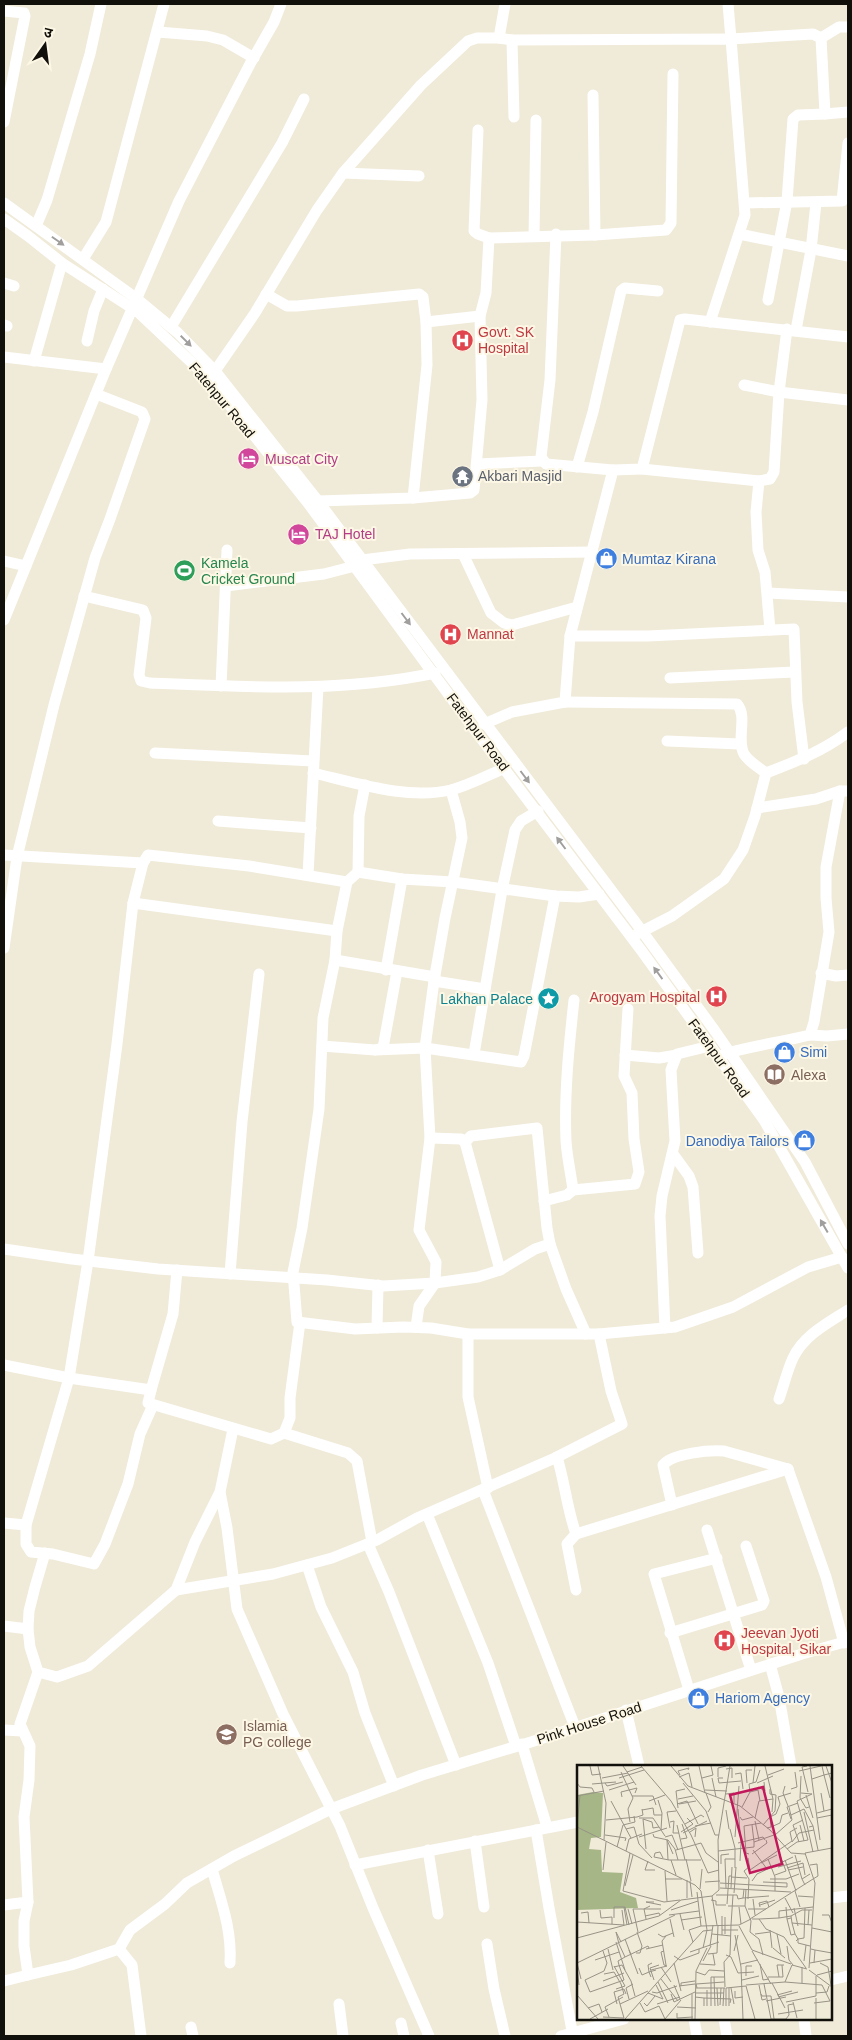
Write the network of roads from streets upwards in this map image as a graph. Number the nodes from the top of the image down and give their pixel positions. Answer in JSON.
{"nodes":[{"id":1,"x":101,"y":4,"type":"edge"},
{"id":2,"x":164,"y":4,"type":"edge"},
{"id":3,"x":281,"y":4,"type":"edge"},
{"id":4,"x":504,"y":4,"type":"edge"},
{"id":5,"x":728,"y":4,"type":"edge"},
{"id":6,"x":4,"y":11,"type":"edge"},
{"id":7,"x":848,"y":27,"type":"edge"},
{"id":8,"x":158,"y":32,"type":"junction"},
{"id":9,"x":499,"y":38,"type":"junction"},
{"id":10,"x":821,"y":38,"type":"junction"},
{"id":11,"x":731,"y":39,"type":"junction"},
{"id":12,"x":512,"y":40,"type":"junction"},
{"id":13,"x":254,"y":58,"type":"junction"},
{"id":14,"x":673,"y":74,"type":"dead end"},
{"id":15,"x":593,"y":95,"type":"dead end"},
{"id":16,"x":304,"y":99,"type":"dead end"},
{"id":17,"x":848,"y":112,"type":"edge"},
{"id":18,"x":825,"y":114,"type":"junction"},
{"id":19,"x":514,"y":118,"type":"dead end"},
{"id":20,"x":536,"y":120,"type":"dead end"},
{"id":21,"x":4,"y":122,"type":"edge"},
{"id":22,"x":478,"y":130,"type":"dead end"},
{"id":23,"x":848,"y":143,"type":"edge"},
{"id":24,"x":343,"y":173,"type":"junction"},
{"id":25,"x":419,"y":176,"type":"dead end"},
{"id":26,"x":787,"y":202,"type":"junction"},
{"id":27,"x":816,"y":202,"type":"junction"},
{"id":28,"x":4,"y":203,"type":"edge"},
{"id":29,"x":745,"y":203,"type":"junction"},
{"id":30,"x":844,"y":203,"type":"edge"},
{"id":31,"x":4,"y":220,"type":"edge"},
{"id":32,"x":36,"y":226,"type":"junction"},
{"id":33,"x":556,"y":234,"type":"junction"},
{"id":34,"x":739,"y":234,"type":"junction"},
{"id":35,"x":595,"y":235,"type":"junction"},
{"id":36,"x":534,"y":236,"type":"junction"},
{"id":37,"x":489,"y":238,"type":"junction"},
{"id":38,"x":780,"y":241,"type":"junction"},
{"id":39,"x":811,"y":250,"type":"junction"},
{"id":40,"x":848,"y":256,"type":"edge"},
{"id":41,"x":83,"y":259,"type":"junction"},
{"id":42,"x":62,"y":263,"type":"junction"},
{"id":43,"x":103,"y":289,"type":"junction"},
{"id":44,"x":658,"y":292,"type":"dead end"},
{"id":45,"x":266,"y":294,"type":"junction"},
{"id":46,"x":768,"y":300,"type":"dead end"},
{"id":47,"x":135,"y":304,"type":"junction"},
{"id":48,"x":480,"y":316,"type":"junction"},
{"id":49,"x":426,"y":322,"type":"junction"},
{"id":50,"x":710,"y":322,"type":"junction"},
{"id":51,"x":170,"y":327,"type":"junction"},
{"id":52,"x":792,"y":330,"type":"junction"},
{"id":53,"x":848,"y":337,"type":"edge"},
{"id":54,"x":87,"y":341,"type":"dead end"},
{"id":55,"x":4,"y":357,"type":"edge"},
{"id":56,"x":34,"y":361,"type":"junction"},
{"id":57,"x":106,"y":369,"type":"junction"},
{"id":58,"x":215,"y":371,"type":"junction"},
{"id":59,"x":744,"y":385,"type":"dead end"},
{"id":60,"x":780,"y":392,"type":"junction"},
{"id":61,"x":96,"y":394,"type":"junction"},
{"id":62,"x":848,"y":400,"type":"edge"},
{"id":63,"x":542,"y":461,"type":"junction"},
{"id":64,"x":477,"y":464,"type":"junction"},
{"id":65,"x":577,"y":468,"type":"junction"},
{"id":66,"x":642,"y":469,"type":"junction"},
{"id":67,"x":614,"y":470,"type":"junction"},
{"id":68,"x":759,"y":481,"type":"junction"},
{"id":69,"x":413,"y":498,"type":"junction"},
{"id":70,"x":318,"y":501,"type":"junction"},
{"id":71,"x":227,"y":550,"type":"dead end"},
{"id":72,"x":593,"y":552,"type":"junction"},
{"id":73,"x":463,"y":554,"type":"junction"},
{"id":74,"x":4,"y":561,"type":"edge"},
{"id":75,"x":358,"y":563,"type":"junction"},
{"id":76,"x":26,"y":566,"type":"junction"},
{"id":77,"x":226,"y":586,"type":"junction"},
{"id":78,"x":768,"y":593,"type":"junction"},
{"id":79,"x":84,"y":596,"type":"junction"},
{"id":80,"x":848,"y":598,"type":"edge"},
{"id":81,"x":577,"y":607,"type":"junction"},
{"id":82,"x":4,"y":620,"type":"edge"},
{"id":83,"x":770,"y":630,"type":"junction"},
{"id":84,"x":570,"y":636,"type":"junction"},
{"id":85,"x":795,"y":672,"type":"junction"},
{"id":86,"x":435,"y":673,"type":"junction"},
{"id":87,"x":670,"y":678,"type":"dead end"},
{"id":88,"x":221,"y":686,"type":"junction"},
{"id":89,"x":318,"y":687,"type":"junction"},
{"id":90,"x":461,"y":702,"type":"junction"},
{"id":91,"x":565,"y":702,"type":"junction"},
{"id":92,"x":484,"y":724,"type":"junction"},
{"id":93,"x":848,"y":732,"type":"edge"},
{"id":94,"x":667,"y":741,"type":"dead end"},
{"id":95,"x":740,"y":744,"type":"junction"},
{"id":96,"x":155,"y":753,"type":"dead end"},
{"id":97,"x":804,"y":759,"type":"junction"},
{"id":98,"x":313,"y":761,"type":"junction"},
{"id":99,"x":505,"y":768,"type":"junction"},
{"id":100,"x":313,"y":773,"type":"junction"},
{"id":101,"x":766,"y":773,"type":"junction"},
{"id":102,"x":364,"y":785,"type":"junction"},
{"id":103,"x":451,"y":790,"type":"junction"},
{"id":104,"x":844,"y":791,"type":"edge"},
{"id":105,"x":757,"y":808,"type":"junction"},
{"id":106,"x":538,"y":811,"type":"junction"},
{"id":107,"x":218,"y":821,"type":"dead end"},
{"id":108,"x":310,"y":828,"type":"junction"},
{"id":109,"x":4,"y":855,"type":"edge"},
{"id":110,"x":17,"y":857,"type":"junction"},
{"id":111,"x":142,"y":863,"type":"junction"},
{"id":112,"x":358,"y":872,"type":"junction"},
{"id":113,"x":308,"y":876,"type":"junction"},
{"id":114,"x":402,"y":879,"type":"junction"},
{"id":115,"x":347,"y":882,"type":"junction"},
{"id":116,"x":453,"y":882,"type":"junction"},
{"id":117,"x":502,"y":890,"type":"junction"},
{"id":118,"x":599,"y":894,"type":"junction"},
{"id":119,"x":555,"y":896,"type":"junction"},
{"id":120,"x":134,"y":903,"type":"junction"},
{"id":121,"x":338,"y":930,"type":"junction"},
{"id":122,"x":642,"y":931,"type":"junction"},
{"id":123,"x":632,"y":937,"type":"junction"},
{"id":124,"x":4,"y":948,"type":"edge"},
{"id":125,"x":335,"y":960,"type":"junction"},
{"id":126,"x":392,"y":970,"type":"junction"},
{"id":127,"x":822,"y":973,"type":"junction"},
{"id":128,"x":260,"y":974,"type":"dead end"},
{"id":129,"x":848,"y":975,"type":"edge"},
{"id":130,"x":434,"y":979,"type":"junction"},
{"id":131,"x":486,"y":989,"type":"junction"},
{"id":132,"x":574,"y":1000,"type":"dead end"},
{"id":133,"x":628,"y":1009,"type":"dead end"},
{"id":134,"x":848,"y":1034,"type":"edge"},
{"id":135,"x":810,"y":1035,"type":"junction"},
{"id":136,"x":322,"y":1046,"type":"junction"},
{"id":137,"x":710,"y":1046,"type":"junction"},
{"id":138,"x":426,"y":1048,"type":"junction"},
{"id":139,"x":374,"y":1050,"type":"junction"},
{"id":140,"x":730,"y":1052,"type":"junction"},
{"id":141,"x":474,"y":1054,"type":"junction"},
{"id":142,"x":625,"y":1055,"type":"junction"},
{"id":143,"x":677,"y":1055,"type":"junction"},
{"id":144,"x":718,"y":1056,"type":"junction"},
{"id":145,"x":430,"y":1138,"type":"junction"},
{"id":146,"x":465,"y":1142,"type":"junction"},
{"id":147,"x":673,"y":1154,"type":"junction"},
{"id":148,"x":574,"y":1190,"type":"junction"},
{"id":149,"x":544,"y":1201,"type":"junction"},
{"id":150,"x":550,"y":1244,"type":"junction"},
{"id":151,"x":848,"y":1244,"type":"edge"},
{"id":152,"x":4,"y":1249,"type":"edge"},
{"id":153,"x":698,"y":1253,"type":"dead end"},
{"id":154,"x":842,"y":1257,"type":"junction"},
{"id":155,"x":88,"y":1261,"type":"junction"},
{"id":156,"x":848,"y":1268,"type":"edge"},
{"id":157,"x":177,"y":1270,"type":"junction"},
{"id":158,"x":500,"y":1270,"type":"junction"},
{"id":159,"x":230,"y":1274,"type":"junction"},
{"id":160,"x":294,"y":1279,"type":"junction"},
{"id":161,"x":435,"y":1283,"type":"junction"},
{"id":162,"x":378,"y":1285,"type":"junction"},
{"id":163,"x":848,"y":1310,"type":"edge"},
{"id":164,"x":300,"y":1322,"type":"junction"},
{"id":165,"x":416,"y":1327,"type":"junction"},
{"id":166,"x":377,"y":1328,"type":"junction"},
{"id":167,"x":665,"y":1328,"type":"junction"},
{"id":168,"x":468,"y":1334,"type":"junction"},
{"id":169,"x":586,"y":1334,"type":"junction"},
{"id":170,"x":599,"y":1334,"type":"junction"},
{"id":171,"x":4,"y":1365,"type":"edge"},
{"id":172,"x":69,"y":1378,"type":"junction"},
{"id":173,"x":152,"y":1390,"type":"junction"},
{"id":174,"x":779,"y":1399,"type":"dead end"},
{"id":175,"x":154,"y":1405,"type":"junction"},
{"id":176,"x":233,"y":1429,"type":"junction"},
{"id":177,"x":284,"y":1433,"type":"junction"},
{"id":178,"x":557,"y":1457,"type":"junction"},
{"id":179,"x":788,"y":1469,"type":"junction"},
{"id":180,"x":485,"y":1489,"type":"junction"},
{"id":181,"x":220,"y":1492,"type":"junction"},
{"id":182,"x":672,"y":1505,"type":"junction"},
{"id":183,"x":427,"y":1514,"type":"junction"},
{"id":184,"x":4,"y":1523,"type":"edge"},
{"id":185,"x":26,"y":1525,"type":"junction"},
{"id":186,"x":707,"y":1530,"type":"dead end"},
{"id":187,"x":576,"y":1534,"type":"junction"},
{"id":188,"x":370,"y":1543,"type":"junction"},
{"id":189,"x":746,"y":1546,"type":"dead end"},
{"id":190,"x":45,"y":1553,"type":"junction"},
{"id":191,"x":717,"y":1558,"type":"junction"},
{"id":192,"x":307,"y":1565,"type":"junction"},
{"id":193,"x":234,"y":1580,"type":"junction"},
{"id":194,"x":176,"y":1590,"type":"junction"},
{"id":195,"x":576,"y":1590,"type":"dead end"},
{"id":196,"x":733,"y":1613,"type":"junction"},
{"id":197,"x":4,"y":1626,"type":"edge"},
{"id":198,"x":28,"y":1629,"type":"junction"},
{"id":199,"x":670,"y":1632,"type":"junction"},
{"id":200,"x":846,"y":1642,"type":"edge"},
{"id":201,"x":770,"y":1664,"type":"junction"},
{"id":202,"x":751,"y":1670,"type":"junction"},
{"id":203,"x":38,"y":1672,"type":"junction"},
{"id":204,"x":689,"y":1690,"type":"junction"},
{"id":205,"x":626,"y":1710,"type":"junction"},
{"id":206,"x":574,"y":1727,"type":"junction"},
{"id":207,"x":4,"y":1730,"type":"edge"},
{"id":208,"x":22,"y":1731,"type":"junction"},
{"id":209,"x":519,"y":1745,"type":"junction"},
{"id":210,"x":456,"y":1764,"type":"junction"},
{"id":211,"x":639,"y":1765,"type":"edge"},
{"id":212,"x":791,"y":1765,"type":"edge"},
{"id":213,"x":394,"y":1786,"type":"junction"},
{"id":214,"x":331,"y":1809,"type":"junction"},
{"id":215,"x":577,"y":1822,"type":"edge"},
{"id":216,"x":542,"y":1828,"type":"junction"},
{"id":217,"x":475,"y":1841,"type":"junction"},
{"id":218,"x":428,"y":1850,"type":"junction"},
{"id":219,"x":355,"y":1865,"type":"junction"},
{"id":220,"x":212,"y":1869,"type":"junction"},
{"id":221,"x":848,"y":1896,"type":"edge"},
{"id":222,"x":832,"y":1898,"type":"edge"},
{"id":223,"x":28,"y":1902,"type":"junction"},
{"id":224,"x":4,"y":1905,"type":"edge"},
{"id":225,"x":484,"y":1907,"type":"dead end"},
{"id":226,"x":438,"y":1914,"type":"dead end"},
{"id":227,"x":486,"y":1944,"type":"dead end"},
{"id":228,"x":119,"y":1948,"type":"junction"},
{"id":229,"x":230,"y":1963,"type":"dead end"},
{"id":230,"x":28,"y":1976,"type":"junction"},
{"id":231,"x":848,"y":1976,"type":"edge"},
{"id":232,"x":832,"y":1980,"type":"edge"},
{"id":233,"x":4,"y":1981,"type":"edge"},
{"id":234,"x":339,"y":2004,"type":"dead end"},
{"id":235,"x":621,"y":2020,"type":"edge"},
{"id":236,"x":694,"y":2020,"type":"edge"},
{"id":237,"x":724,"y":2020,"type":"edge"},
{"id":238,"x":804,"y":2020,"type":"edge"},
{"id":239,"x":402,"y":2023,"type":"dead end"},
{"id":240,"x":573,"y":2035,"type":"edge"},
{"id":241,"x":141,"y":2036,"type":"edge"},
{"id":242,"x":343,"y":2036,"type":"edge"},
{"id":243,"x":404,"y":2036,"type":"edge"},
{"id":244,"x":429,"y":2036,"type":"edge"},
{"id":245,"x":505,"y":2036,"type":"edge"},
{"id":246,"x":560,"y":2036,"type":"edge"},
{"id":247,"x":697,"y":2036,"type":"edge"},
{"id":248,"x":727,"y":2036,"type":"edge"},
{"id":249,"x":806,"y":2036,"type":"edge"}],
"edges":[{"from":1,"to":32,"type":"street"},
{"from":2,"to":8,"type":"street"},
{"from":3,"to":13,"type":"street"},
{"from":4,"to":9,"type":"street"},
{"from":5,"to":11,"type":"street"},
{"from":6,"to":21,"type":"street"},
{"from":7,"to":10,"type":"street"},
{"from":8,"to":13,"type":"street"},
{"from":8,"to":41,"type":"street"},
{"from":9,"to":12,"type":"street"},
{"from":9,"to":24,"type":"street"},
{"from":10,"to":11,"type":"street"},
{"from":10,"to":18,"type":"street"},
{"from":11,"to":12,"type":"street"},
{"from":11,"to":29,"type":"street"},
{"from":12,"to":19,"type":"street"},
{"from":13,"to":47,"type":"street"},
{"from":14,"to":35,"type":"street"},
{"from":15,"to":35,"type":"street"},
{"from":16,"to":51,"type":"street"},
{"from":17,"to":18,"type":"street"},
{"from":18,"to":26,"type":"street"},
{"from":20,"to":36,"type":"street"},
{"from":22,"to":37,"type":"street"},
{"from":23,"to":30,"type":"street"},
{"from":24,"to":25,"type":"street"},
{"from":24,"to":45,"type":"street"},
{"from":26,"to":27,"type":"street"},
{"from":26,"to":29,"type":"street"},
{"from":26,"to":38,"type":"street"},
{"from":27,"to":30,"type":"street"},
{"from":27,"to":39,"type":"street"},
{"from":28,"to":32,"type":"street"},
{"from":29,"to":34,"type":"street"},
{"from":31,"to":42,"type":"street","name":"Fatehpur Road"},
{"from":32,"to":41,"type":"street","one_way":true},
{"from":33,"to":35,"type":"street"},
{"from":33,"to":36,"type":"street"},
{"from":33,"to":63,"type":"street"},
{"from":34,"to":38,"type":"street"},
{"from":34,"to":50,"type":"street"},
{"from":36,"to":37,"type":"street"},
{"from":37,"to":48,"type":"street"},
{"from":38,"to":39,"type":"street"},
{"from":38,"to":46,"type":"street"},
{"from":39,"to":40,"type":"street"},
{"from":39,"to":52,"type":"street"},
{"from":41,"to":47,"type":"street"},
{"from":42,"to":43,"type":"street","name":"Fatehpur Road"},
{"from":42,"to":56,"type":"street"},
{"from":43,"to":47,"type":"street","name":"Fatehpur Road"},
{"from":43,"to":54,"type":"street"},
{"from":44,"to":65,"type":"street"},
{"from":45,"to":49,"type":"street"},
{"from":45,"to":58,"type":"street"},
{"from":47,"to":51,"type":"street"},
{"from":47,"to":57,"type":"street"},
{"from":47,"to":75,"type":"street","name":"Fatehpur Road"},
{"from":48,"to":49,"type":"street"},
{"from":48,"to":64,"type":"street"},
{"from":49,"to":69,"type":"street"},
{"from":50,"to":52,"type":"street"},
{"from":50,"to":66,"type":"street"},
{"from":51,"to":58,"type":"street","one_way":true},
{"from":52,"to":53,"type":"street"},
{"from":52,"to":60,"type":"street"},
{"from":55,"to":56,"type":"street"},
{"from":56,"to":57,"type":"street"},
{"from":57,"to":61,"type":"street"},
{"from":58,"to":70,"type":"street"},
{"from":59,"to":60,"type":"street"},
{"from":60,"to":62,"type":"street"},
{"from":60,"to":68,"type":"street"},
{"from":61,"to":76,"type":"street"},
{"from":61,"to":79,"type":"street"},
{"from":63,"to":64,"type":"street"},
{"from":63,"to":65,"type":"street"},
{"from":64,"to":69,"type":"street"},
{"from":65,"to":67,"type":"street"},
{"from":66,"to":67,"type":"street"},
{"from":66,"to":68,"type":"street"},
{"from":67,"to":72,"type":"street"},
{"from":68,"to":78,"type":"street"},
{"from":69,"to":70,"type":"street"},
{"from":70,"to":75,"type":"street"},
{"from":71,"to":77,"type":"street"},
{"from":72,"to":73,"type":"street"},
{"from":72,"to":81,"type":"street"},
{"from":73,"to":75,"type":"street"},
{"from":73,"to":81,"type":"street"},
{"from":74,"to":76,"type":"street"},
{"from":75,"to":77,"type":"street"},
{"from":75,"to":86,"type":"street","name":"Fatehpur Road"},
{"from":75,"to":90,"type":"street","one_way":true},
{"from":76,"to":82,"type":"street"},
{"from":77,"to":88,"type":"street"},
{"from":78,"to":80,"type":"street"},
{"from":78,"to":83,"type":"street"},
{"from":79,"to":88,"type":"street"},
{"from":79,"to":110,"type":"street"},
{"from":81,"to":84,"type":"street"},
{"from":83,"to":84,"type":"street"},
{"from":83,"to":85,"type":"street"},
{"from":84,"to":91,"type":"street"},
{"from":85,"to":87,"type":"street"},
{"from":85,"to":97,"type":"street"},
{"from":86,"to":89,"type":"street"},
{"from":86,"to":90,"type":"street","name":"Fatehpur Road"},
{"from":88,"to":89,"type":"street"},
{"from":89,"to":98,"type":"street"},
{"from":90,"to":92,"type":"street"},
{"from":90,"to":99,"type":"street","name":"Fatehpur Road"},
{"from":91,"to":92,"type":"street"},
{"from":91,"to":95,"type":"street"},
{"from":92,"to":122,"type":"street","one_way":true},
{"from":93,"to":97,"type":"street"},
{"from":94,"to":95,"type":"street"},
{"from":95,"to":101,"type":"street"},
{"from":96,"to":98,"type":"street"},
{"from":97,"to":101,"type":"street"},
{"from":98,"to":100,"type":"street"},
{"from":99,"to":103,"type":"street"},
{"from":99,"to":106,"type":"street","name":"Fatehpur Road"},
{"from":100,"to":102,"type":"street"},
{"from":100,"to":108,"type":"street"},
{"from":101,"to":105,"type":"street"},
{"from":102,"to":103,"type":"street"},
{"from":102,"to":112,"type":"street"},
{"from":103,"to":116,"type":"street"},
{"from":104,"to":105,"type":"street"},
{"from":104,"to":127,"type":"street"},
{"from":105,"to":122,"type":"street"},
{"from":106,"to":117,"type":"street"},
{"from":118,"to":106,"type":"street","name":"Fatehpur Road","one_way":true},
{"from":107,"to":108,"type":"street"},
{"from":108,"to":113,"type":"street"},
{"from":109,"to":110,"type":"street"},
{"from":110,"to":111,"type":"street"},
{"from":110,"to":124,"type":"street"},
{"from":111,"to":113,"type":"street"},
{"from":111,"to":120,"type":"street"},
{"from":112,"to":114,"type":"street"},
{"from":112,"to":115,"type":"street"},
{"from":113,"to":115,"type":"street"},
{"from":114,"to":116,"type":"street"},
{"from":114,"to":126,"type":"street"},
{"from":115,"to":121,"type":"street"},
{"from":116,"to":117,"type":"street"},
{"from":116,"to":130,"type":"street"},
{"from":117,"to":119,"type":"street"},
{"from":117,"to":131,"type":"street"},
{"from":118,"to":119,"type":"street"},
{"from":118,"to":123,"type":"street","name":"Fatehpur Road"},
{"from":119,"to":141,"type":"street"},
{"from":120,"to":121,"type":"street"},
{"from":120,"to":155,"type":"street"},
{"from":121,"to":125,"type":"street"},
{"from":122,"to":123,"type":"street"},
{"from":122,"to":140,"type":"street"},
{"from":137,"to":123,"type":"street","name":"Fatehpur Road","one_way":true},
{"from":125,"to":126,"type":"street"},
{"from":125,"to":136,"type":"street"},
{"from":126,"to":130,"type":"street"},
{"from":126,"to":139,"type":"street"},
{"from":127,"to":129,"type":"street"},
{"from":127,"to":135,"type":"street"},
{"from":128,"to":159,"type":"street"},
{"from":130,"to":131,"type":"street"},
{"from":130,"to":138,"type":"street"},
{"from":131,"to":141,"type":"street"},
{"from":132,"to":148,"type":"street"},
{"from":133,"to":142,"type":"street"},
{"from":134,"to":135,"type":"street"},
{"from":135,"to":140,"type":"street"},
{"from":136,"to":139,"type":"street"},
{"from":136,"to":160,"type":"street"},
{"from":137,"to":143,"type":"street"},
{"from":137,"to":144,"type":"street","name":"Fatehpur Road"},
{"from":138,"to":139,"type":"street"},
{"from":138,"to":141,"type":"street"},
{"from":138,"to":145,"type":"street"},
{"from":140,"to":144,"type":"street"},
{"from":140,"to":151,"type":"street"},
{"from":142,"to":143,"type":"street"},
{"from":142,"to":148,"type":"street"},
{"from":143,"to":147,"type":"street"},
{"from":154,"to":144,"type":"street","name":"Fatehpur Road","one_way":true},
{"from":145,"to":146,"type":"street"},
{"from":145,"to":161,"type":"street"},
{"from":146,"to":149,"type":"street"},
{"from":146,"to":158,"type":"street"},
{"from":147,"to":153,"type":"street"},
{"from":147,"to":167,"type":"street"},
{"from":148,"to":149,"type":"street"},
{"from":149,"to":150,"type":"street"},
{"from":150,"to":158,"type":"street"},
{"from":150,"to":169,"type":"street"},
{"from":152,"to":155,"type":"street"},
{"from":154,"to":156,"type":"street","name":"Fatehpur Road"},
{"from":154,"to":167,"type":"street"},
{"from":155,"to":157,"type":"street"},
{"from":155,"to":172,"type":"street"},
{"from":157,"to":159,"type":"street"},
{"from":157,"to":173,"type":"street"},
{"from":158,"to":161,"type":"street"},
{"from":159,"to":160,"type":"street"},
{"from":160,"to":162,"type":"street"},
{"from":160,"to":164,"type":"street"},
{"from":161,"to":162,"type":"street"},
{"from":161,"to":165,"type":"street"},
{"from":162,"to":166,"type":"street"},
{"from":163,"to":174,"type":"street"},
{"from":164,"to":166,"type":"street"},
{"from":164,"to":177,"type":"street"},
{"from":165,"to":166,"type":"street"},
{"from":165,"to":168,"type":"street"},
{"from":167,"to":170,"type":"street"},
{"from":168,"to":169,"type":"street"},
{"from":168,"to":180,"type":"street"},
{"from":169,"to":170,"type":"street"},
{"from":170,"to":178,"type":"street"},
{"from":171,"to":172,"type":"street"},
{"from":172,"to":173,"type":"street"},
{"from":172,"to":185,"type":"street"},
{"from":173,"to":175,"type":"street"},
{"from":175,"to":176,"type":"street"},
{"from":175,"to":190,"type":"street"},
{"from":176,"to":177,"type":"street"},
{"from":176,"to":181,"type":"street"},
{"from":177,"to":188,"type":"street"},
{"from":178,"to":180,"type":"street"},
{"from":178,"to":187,"type":"street"},
{"from":179,"to":182,"type":"street"},
{"from":179,"to":182,"type":"street"},
{"from":179,"to":200,"type":"street"},
{"from":180,"to":183,"type":"street"},
{"from":180,"to":206,"type":"street"},
{"from":181,"to":193,"type":"street"},
{"from":181,"to":194,"type":"street"},
{"from":182,"to":187,"type":"street"},
{"from":183,"to":188,"type":"street"},
{"from":183,"to":209,"type":"street"},
{"from":184,"to":185,"type":"street"},
{"from":185,"to":190,"type":"street"},
{"from":186,"to":191,"type":"street"},
{"from":187,"to":195,"type":"street"},
{"from":188,"to":192,"type":"street"},
{"from":188,"to":210,"type":"street"},
{"from":189,"to":196,"type":"street"},
{"from":190,"to":198,"type":"street"},
{"from":191,"to":196,"type":"street"},
{"from":191,"to":199,"type":"street"},
{"from":192,"to":193,"type":"street"},
{"from":192,"to":213,"type":"street"},
{"from":193,"to":194,"type":"street"},
{"from":193,"to":214,"type":"street"},
{"from":194,"to":203,"type":"street"},
{"from":196,"to":199,"type":"street"},
{"from":196,"to":202,"type":"street"},
{"from":197,"to":198,"type":"street"},
{"from":198,"to":203,"type":"street"},
{"from":199,"to":204,"type":"street"},
{"from":200,"to":201,"type":"street","name":"Pink House Road"},
{"from":201,"to":202,"type":"street","name":"Pink House Road"},
{"from":201,"to":212,"type":"street"},
{"from":202,"to":204,"type":"street","name":"Pink House Road"},
{"from":203,"to":208,"type":"street"},
{"from":204,"to":205,"type":"street","name":"Pink House Road"},
{"from":205,"to":206,"type":"street","name":"Pink House Road"},
{"from":205,"to":211,"type":"street"},
{"from":206,"to":209,"type":"street","name":"Pink House Road"},
{"from":207,"to":208,"type":"street"},
{"from":208,"to":223,"type":"street"},
{"from":209,"to":210,"type":"street","name":"Pink House Road"},
{"from":209,"to":216,"type":"street"},
{"from":210,"to":213,"type":"street","name":"Pink House Road"},
{"from":213,"to":214,"type":"street","name":"Pink House Road"},
{"from":214,"to":219,"type":"street"},
{"from":214,"to":220,"type":"street","name":"Pink House Road"},
{"from":215,"to":216,"type":"street"},
{"from":216,"to":217,"type":"street"},
{"from":216,"to":240,"type":"street"},
{"from":217,"to":218,"type":"street"},
{"from":217,"to":225,"type":"street"},
{"from":218,"to":219,"type":"street"},
{"from":218,"to":226,"type":"street"},
{"from":219,"to":244,"type":"street"},
{"from":220,"to":228,"type":"street","name":"Pink House Road"},
{"from":220,"to":229,"type":"street"},
{"from":221,"to":222,"type":"street"},
{"from":223,"to":224,"type":"street"},
{"from":223,"to":230,"type":"street"},
{"from":227,"to":245,"type":"street"},
{"from":228,"to":230,"type":"street"},
{"from":228,"to":241,"type":"street"},
{"from":230,"to":233,"type":"street"},
{"from":231,"to":232,"type":"street"},
{"from":234,"to":242,"type":"street"},
{"from":235,"to":240,"type":"street"},
{"from":236,"to":247,"type":"street"},
{"from":237,"to":248,"type":"street"},
{"from":238,"to":249,"type":"street"},
{"from":239,"to":243,"type":"street"},
{"from":240,"to":246,"type":"street"}]}
